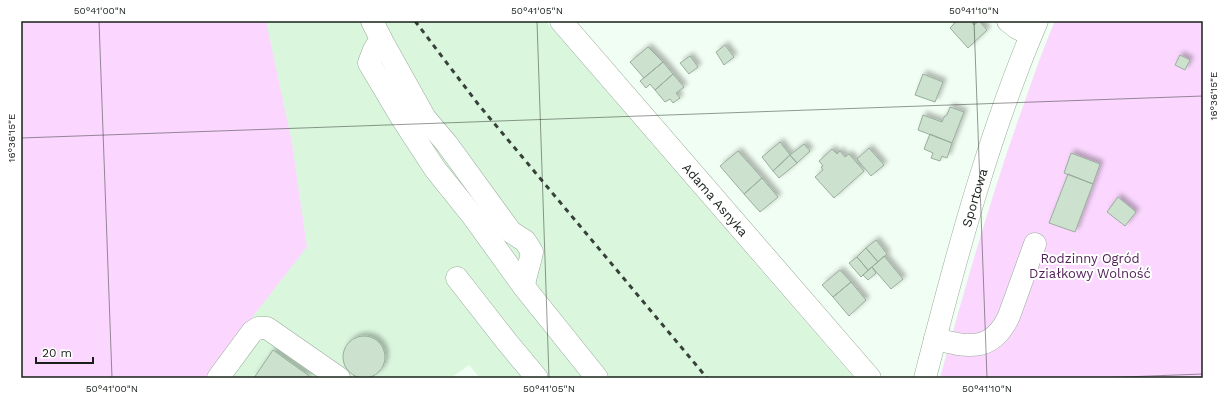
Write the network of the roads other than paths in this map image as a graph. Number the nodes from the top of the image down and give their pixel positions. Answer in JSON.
{"nodes":[{"id":1,"x":561,"y":21,"type":"edge"},
{"id":2,"x":1008,"y":21,"type":"edge"},
{"id":3,"x":1034,"y":28,"type":"edge"},
{"id":4,"x":376,"y":30,"type":"edge"},
{"id":5,"x":1035,"y":244,"type":"dead end"},
{"id":6,"x":457,"y":278,"type":"dead end"},
{"id":7,"x":935,"y":338,"type":"junction"},
{"id":8,"x":218,"y":378,"type":"edge"},
{"id":9,"x":339,"y":378,"type":"edge"},
{"id":10,"x":537,"y":378,"type":"edge"},
{"id":11,"x":597,"y":378,"type":"edge"},
{"id":12,"x":870,"y":378,"type":"edge"},
{"id":13,"x":925,"y":378,"type":"edge"}],
"edges":[{"from":1,"to":12,"type":"street","name":"Adama Asnyka"},
{"from":2,"to":3,"type":"street"},
{"from":3,"to":7,"type":"street","name":"Sportowa"},
{"from":4,"to":11,"type":"street"},
{"from":5,"to":7,"type":"street"},
{"from":6,"to":10,"type":"street"},
{"from":7,"to":13,"type":"street","name":"Sportowa"},
{"from":8,"to":9,"type":"street"}]}
